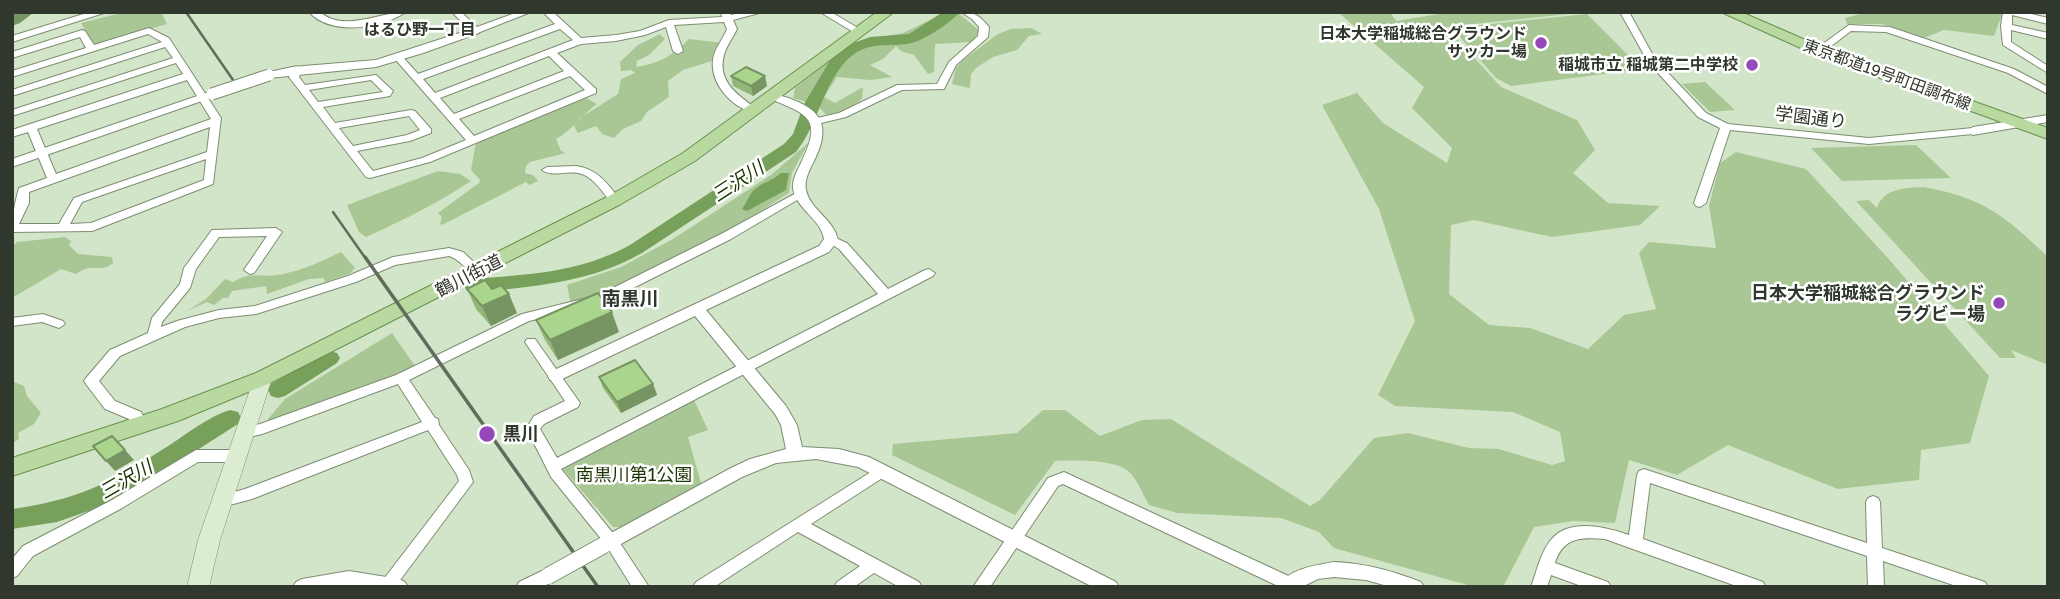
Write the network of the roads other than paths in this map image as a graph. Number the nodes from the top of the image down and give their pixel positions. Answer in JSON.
{"nodes":[{"id":1,"x":102,"y":12,"type":"edge"},
{"id":2,"x":314,"y":12,"type":"edge"},
{"id":3,"x":401,"y":12,"type":"edge"},
{"id":4,"x":527,"y":12,"type":"edge"},
{"id":5,"x":547,"y":12,"type":"edge"},
{"id":6,"x":759,"y":12,"type":"edge"},
{"id":7,"x":824,"y":12,"type":"edge"},
{"id":8,"x":887,"y":12,"type":"edge"},
{"id":9,"x":965,"y":12,"type":"edge"},
{"id":10,"x":1623,"y":12,"type":"edge"},
{"id":11,"x":1728,"y":12,"type":"edge"},
{"id":12,"x":2010,"y":12,"type":"edge"},
{"id":13,"x":459,"y":13,"type":"edge"},
{"id":14,"x":726,"y":15,"type":"edge"},
{"id":15,"x":63,"y":17,"type":"edge"},
{"id":16,"x":2048,"y":20,"type":"edge"},
{"id":17,"x":669,"y":23,"type":"junction"},
{"id":18,"x":562,"y":24,"type":"junction"},
{"id":19,"x":2006,"y":26,"type":"junction"},
{"id":20,"x":475,"y":31,"type":"junction"},
{"id":21,"x":858,"y":31,"type":"junction"},
{"id":22,"x":2048,"y":36,"type":"edge"},
{"id":23,"x":12,"y":38,"type":"edge"},
{"id":24,"x":579,"y":41,"type":"junction"},
{"id":25,"x":167,"y":43,"type":"junction"},
{"id":26,"x":92,"y":49,"type":"junction"},
{"id":27,"x":678,"y":51,"type":"dead end"},
{"id":28,"x":1819,"y":51,"type":"junction"},
{"id":29,"x":551,"y":53,"type":"junction"},
{"id":30,"x":12,"y":55,"type":"edge"},
{"id":31,"x":398,"y":57,"type":"junction"},
{"id":32,"x":178,"y":59,"type":"junction"},
{"id":33,"x":2042,"y":62,"type":"edge"},
{"id":34,"x":296,"y":69,"type":"junction"},
{"id":35,"x":2048,"y":70,"type":"edge"},
{"id":36,"x":570,"y":72,"type":"junction"},
{"id":37,"x":12,"y":74,"type":"edge"},
{"id":38,"x":188,"y":76,"type":"junction"},
{"id":39,"x":416,"y":78,"type":"junction"},
{"id":40,"x":304,"y":88,"type":"junction"},
{"id":41,"x":2048,"y":91,"type":"edge"},
{"id":42,"x":12,"y":93,"type":"edge"},
{"id":43,"x":206,"y":96,"type":"junction"},
{"id":44,"x":772,"y":96,"type":"junction"},
{"id":45,"x":434,"y":97,"type":"junction"},
{"id":46,"x":317,"y":106,"type":"junction"},
{"id":47,"x":753,"y":110,"type":"junction"},
{"id":48,"x":12,"y":113,"type":"edge"},
{"id":49,"x":453,"y":118,"type":"junction"},
{"id":50,"x":2048,"y":118,"type":"edge"},
{"id":51,"x":817,"y":120,"type":"junction"},
{"id":52,"x":216,"y":121,"type":"junction"},
{"id":53,"x":2019,"y":123,"type":"junction"},
{"id":54,"x":333,"y":126,"type":"junction"},
{"id":55,"x":1726,"y":127,"type":"junction"},
{"id":56,"x":31,"y":128,"type":"junction"},
{"id":57,"x":1973,"y":131,"type":"joint"},
{"id":58,"x":12,"y":134,"type":"edge"},
{"id":59,"x":2048,"y":134,"type":"edge"},
{"id":60,"x":472,"y":139,"type":"junction"},
{"id":61,"x":351,"y":149,"type":"junction"},
{"id":62,"x":41,"y":153,"type":"junction"},
{"id":63,"x":211,"y":154,"type":"junction"},
{"id":64,"x":12,"y":163,"type":"edge"},
{"id":65,"x":547,"y":170,"type":"dead end"},
{"id":66,"x":53,"y":179,"type":"junction"},
{"id":67,"x":800,"y":194,"type":"junction"},
{"id":68,"x":615,"y":200,"type":"junction"},
{"id":69,"x":1700,"y":203,"type":"dead end"},
{"id":70,"x":12,"y":227,"type":"edge"},
{"id":71,"x":62,"y":228,"type":"junction"},
{"id":72,"x":831,"y":240,"type":"junction"},
{"id":73,"x":250,"y":270,"type":"dead end"},
{"id":74,"x":477,"y":271,"type":"junction"},
{"id":75,"x":929,"y":273,"type":"dead end"},
{"id":76,"x":886,"y":295,"type":"junction"},
{"id":77,"x":698,"y":309,"type":"junction"},
{"id":78,"x":12,"y":322,"type":"edge"},
{"id":79,"x":59,"y":324,"type":"dead end"},
{"id":80,"x":154,"y":337,"type":"junction"},
{"id":81,"x":531,"y":342,"type":"dead end"},
{"id":82,"x":746,"y":366,"type":"junction"},
{"id":83,"x":555,"y":376,"type":"junction"},
{"id":84,"x":263,"y":378,"type":"junction"},
{"id":85,"x":401,"y":378,"type":"junction"},
{"id":86,"x":433,"y":423,"type":"junction"},
{"id":87,"x":135,"y":427,"type":"junction"},
{"id":88,"x":245,"y":433,"type":"junction"},
{"id":89,"x":795,"y":452,"type":"junction"},
{"id":90,"x":237,"y":456,"type":"junction"},
{"id":91,"x":12,"y":467,"type":"edge"},
{"id":92,"x":552,"y":467,"type":"junction"},
{"id":93,"x":883,"y":471,"type":"junction"},
{"id":94,"x":222,"y":501,"type":"junction"},
{"id":95,"x":1873,"y":502,"type":"dead end"},
{"id":96,"x":800,"y":526,"type":"junction"},
{"id":97,"x":1014,"y":539,"type":"junction"},
{"id":98,"x":1635,"y":542,"type":"junction"},
{"id":99,"x":608,"y":543,"type":"junction"},
{"id":100,"x":1875,"y":551,"type":"junction"},
{"id":101,"x":873,"y":565,"type":"junction"},
{"id":102,"x":1545,"y":566,"type":"junction"},
{"id":103,"x":12,"y":571,"type":"edge"},
{"id":104,"x":1729,"y":582,"type":"edge"},
{"id":105,"x":537,"y":583,"type":"edge"},
{"id":106,"x":394,"y":585,"type":"edge"},
{"id":107,"x":1289,"y":585,"type":"edge"},
{"id":108,"x":198,"y":587,"type":"edge"},
{"id":109,"x":302,"y":587,"type":"edge"},
{"id":110,"x":641,"y":587,"type":"edge"},
{"id":111,"x":702,"y":587,"type":"edge"},
{"id":112,"x":842,"y":587,"type":"edge"},
{"id":113,"x":914,"y":587,"type":"edge"},
{"id":114,"x":981,"y":587,"type":"edge"},
{"id":115,"x":1110,"y":587,"type":"edge"},
{"id":116,"x":1415,"y":587,"type":"edge"},
{"id":117,"x":1539,"y":587,"type":"edge"},
{"id":118,"x":1603,"y":587,"type":"edge"},
{"id":119,"x":1758,"y":587,"type":"edge"},
{"id":120,"x":1877,"y":587,"type":"edge"},
{"id":121,"x":1980,"y":587,"type":"edge"}],
"edges":[{"from":1,"to":15,"type":"street"},
{"from":2,"to":3,"type":"street"},
{"from":4,"to":20,"type":"street"},
{"from":5,"to":18,"type":"street"},
{"from":6,"to":14,"type":"street"},
{"from":7,"to":21,"type":"street"},
{"from":8,"to":21,"type":"main road","name":"鶴川街道"},
{"from":9,"to":51,"type":"street"},
{"from":10,"to":55,"type":"street","name":"学園通り"},
{"from":11,"to":28,"type":"main road","name":"東京都道19号町田調布線"},
{"from":12,"to":16,"type":"street"},
{"from":12,"to":19,"type":"street"},
{"from":13,"to":20,"type":"street"},
{"from":14,"to":17,"type":"street"},
{"from":14,"to":47,"type":"street"},
{"from":15,"to":23,"type":"street"},
{"from":17,"to":24,"type":"street"},
{"from":17,"to":27,"type":"street"},
{"from":18,"to":24,"type":"street"},
{"from":18,"to":39,"type":"street"},
{"from":19,"to":22,"type":"street"},
{"from":19,"to":33,"type":"street"},
{"from":20,"to":31,"type":"street"},
{"from":21,"to":44,"type":"main road","name":"鶴川街道"},
{"from":24,"to":29,"type":"street"},
{"from":25,"to":26,"type":"street"},
{"from":25,"to":32,"type":"street"},
{"from":25,"to":42,"type":"street"},
{"from":26,"to":30,"type":"street"},
{"from":26,"to":37,"type":"street"},
{"from":28,"to":41,"type":"street"},
{"from":28,"to":53,"type":"main road","name":"東京都道19号町田調布線"},
{"from":29,"to":36,"type":"street"},
{"from":29,"to":45,"type":"street"},
{"from":31,"to":34,"type":"street"},
{"from":31,"to":39,"type":"street"},
{"from":32,"to":38,"type":"street"},
{"from":32,"to":48,"type":"street"},
{"from":33,"to":35,"type":"street"},
{"from":34,"to":40,"type":"street"},
{"from":34,"to":43,"type":"street","bridge":true},
{"from":36,"to":49,"type":"street"},
{"from":36,"to":60,"type":"street"},
{"from":38,"to":43,"type":"street"},
{"from":38,"to":56,"type":"street"},
{"from":39,"to":45,"type":"street"},
{"from":40,"to":46,"type":"street"},
{"from":40,"to":46,"type":"street"},
{"from":43,"to":52,"type":"street"},
{"from":43,"to":62,"type":"street"},
{"from":44,"to":47,"type":"main road","name":"鶴川街道"},
{"from":44,"to":51,"type":"street"},
{"from":45,"to":49,"type":"street"},
{"from":46,"to":54,"type":"street"},
{"from":47,"to":68,"type":"main road","name":"鶴川街道"},
{"from":49,"to":60,"type":"street"},
{"from":50,"to":53,"type":"street","name":"学園通り"},
{"from":51,"to":67,"type":"street"},
{"from":52,"to":63,"type":"street"},
{"from":52,"to":66,"type":"street"},
{"from":53,"to":57,"type":"street","name":"学園通り"},
{"from":53,"to":59,"type":"main road","name":"東京都道19号町田調布線"},
{"from":54,"to":61,"type":"street"},
{"from":54,"to":61,"type":"street"},
{"from":55,"to":57,"type":"street","name":"学園通り"},
{"from":55,"to":69,"type":"street"},
{"from":56,"to":58,"type":"street"},
{"from":56,"to":62,"type":"street"},
{"from":60,"to":61,"type":"street"},
{"from":62,"to":64,"type":"street"},
{"from":62,"to":66,"type":"street"},
{"from":63,"to":71,"type":"street"},
{"from":63,"to":71,"type":"street"},
{"from":65,"to":68,"type":"street"},
{"from":66,"to":70,"type":"street"},
{"from":67,"to":72,"type":"street"},
{"from":67,"to":85,"type":"street"},
{"from":68,"to":74,"type":"main road","name":"鶴川街道"},
{"from":70,"to":71,"type":"street"},
{"from":72,"to":76,"type":"street"},
{"from":72,"to":77,"type":"street"},
{"from":73,"to":80,"type":"street"},
{"from":74,"to":80,"type":"street"},
{"from":74,"to":84,"type":"main road","name":"鶴川街道"},
{"from":75,"to":76,"type":"street"},
{"from":76,"to":82,"type":"street"},
{"from":77,"to":82,"type":"street"},
{"from":77,"to":83,"type":"street"},
{"from":78,"to":79,"type":"street"},
{"from":80,"to":87,"type":"street"},
{"from":81,"to":83,"type":"street"},
{"from":82,"to":89,"type":"street"},
{"from":82,"to":92,"type":"street"},
{"from":83,"to":92,"type":"street"},
{"from":84,"to":87,"type":"main road","name":"鶴川街道"},
{"from":84,"to":88,"type":"main road"},
{"from":85,"to":86,"type":"street"},
{"from":85,"to":88,"type":"street"},
{"from":86,"to":94,"type":"street"},
{"from":86,"to":106,"type":"street"},
{"from":87,"to":91,"type":"main road","name":"鶴川街道"},
{"from":88,"to":90,"type":"main road"},
{"from":89,"to":93,"type":"street"},
{"from":89,"to":99,"type":"street"},
{"from":90,"to":94,"type":"main road"},
{"from":90,"to":103,"type":"street"},
{"from":92,"to":99,"type":"street"},
{"from":93,"to":96,"type":"street"},
{"from":93,"to":97,"type":"street"},
{"from":94,"to":108,"type":"main road"},
{"from":95,"to":100,"type":"street"},
{"from":96,"to":101,"type":"street"},
{"from":96,"to":111,"type":"street"},
{"from":97,"to":107,"type":"street"},
{"from":97,"to":114,"type":"street"},
{"from":97,"to":115,"type":"street"},
{"from":98,"to":100,"type":"street"},
{"from":98,"to":102,"type":"street"},
{"from":98,"to":104,"type":"street"},
{"from":99,"to":105,"type":"street","bridge":true},
{"from":99,"to":110,"type":"street"},
{"from":100,"to":120,"type":"street"},
{"from":100,"to":121,"type":"street"},
{"from":101,"to":112,"type":"street"},
{"from":101,"to":113,"type":"street"},
{"from":102,"to":117,"type":"street"},
{"from":102,"to":118,"type":"street"},
{"from":104,"to":119,"type":"street"},
{"from":106,"to":109,"type":"street"},
{"from":107,"to":116,"type":"street"}]}
